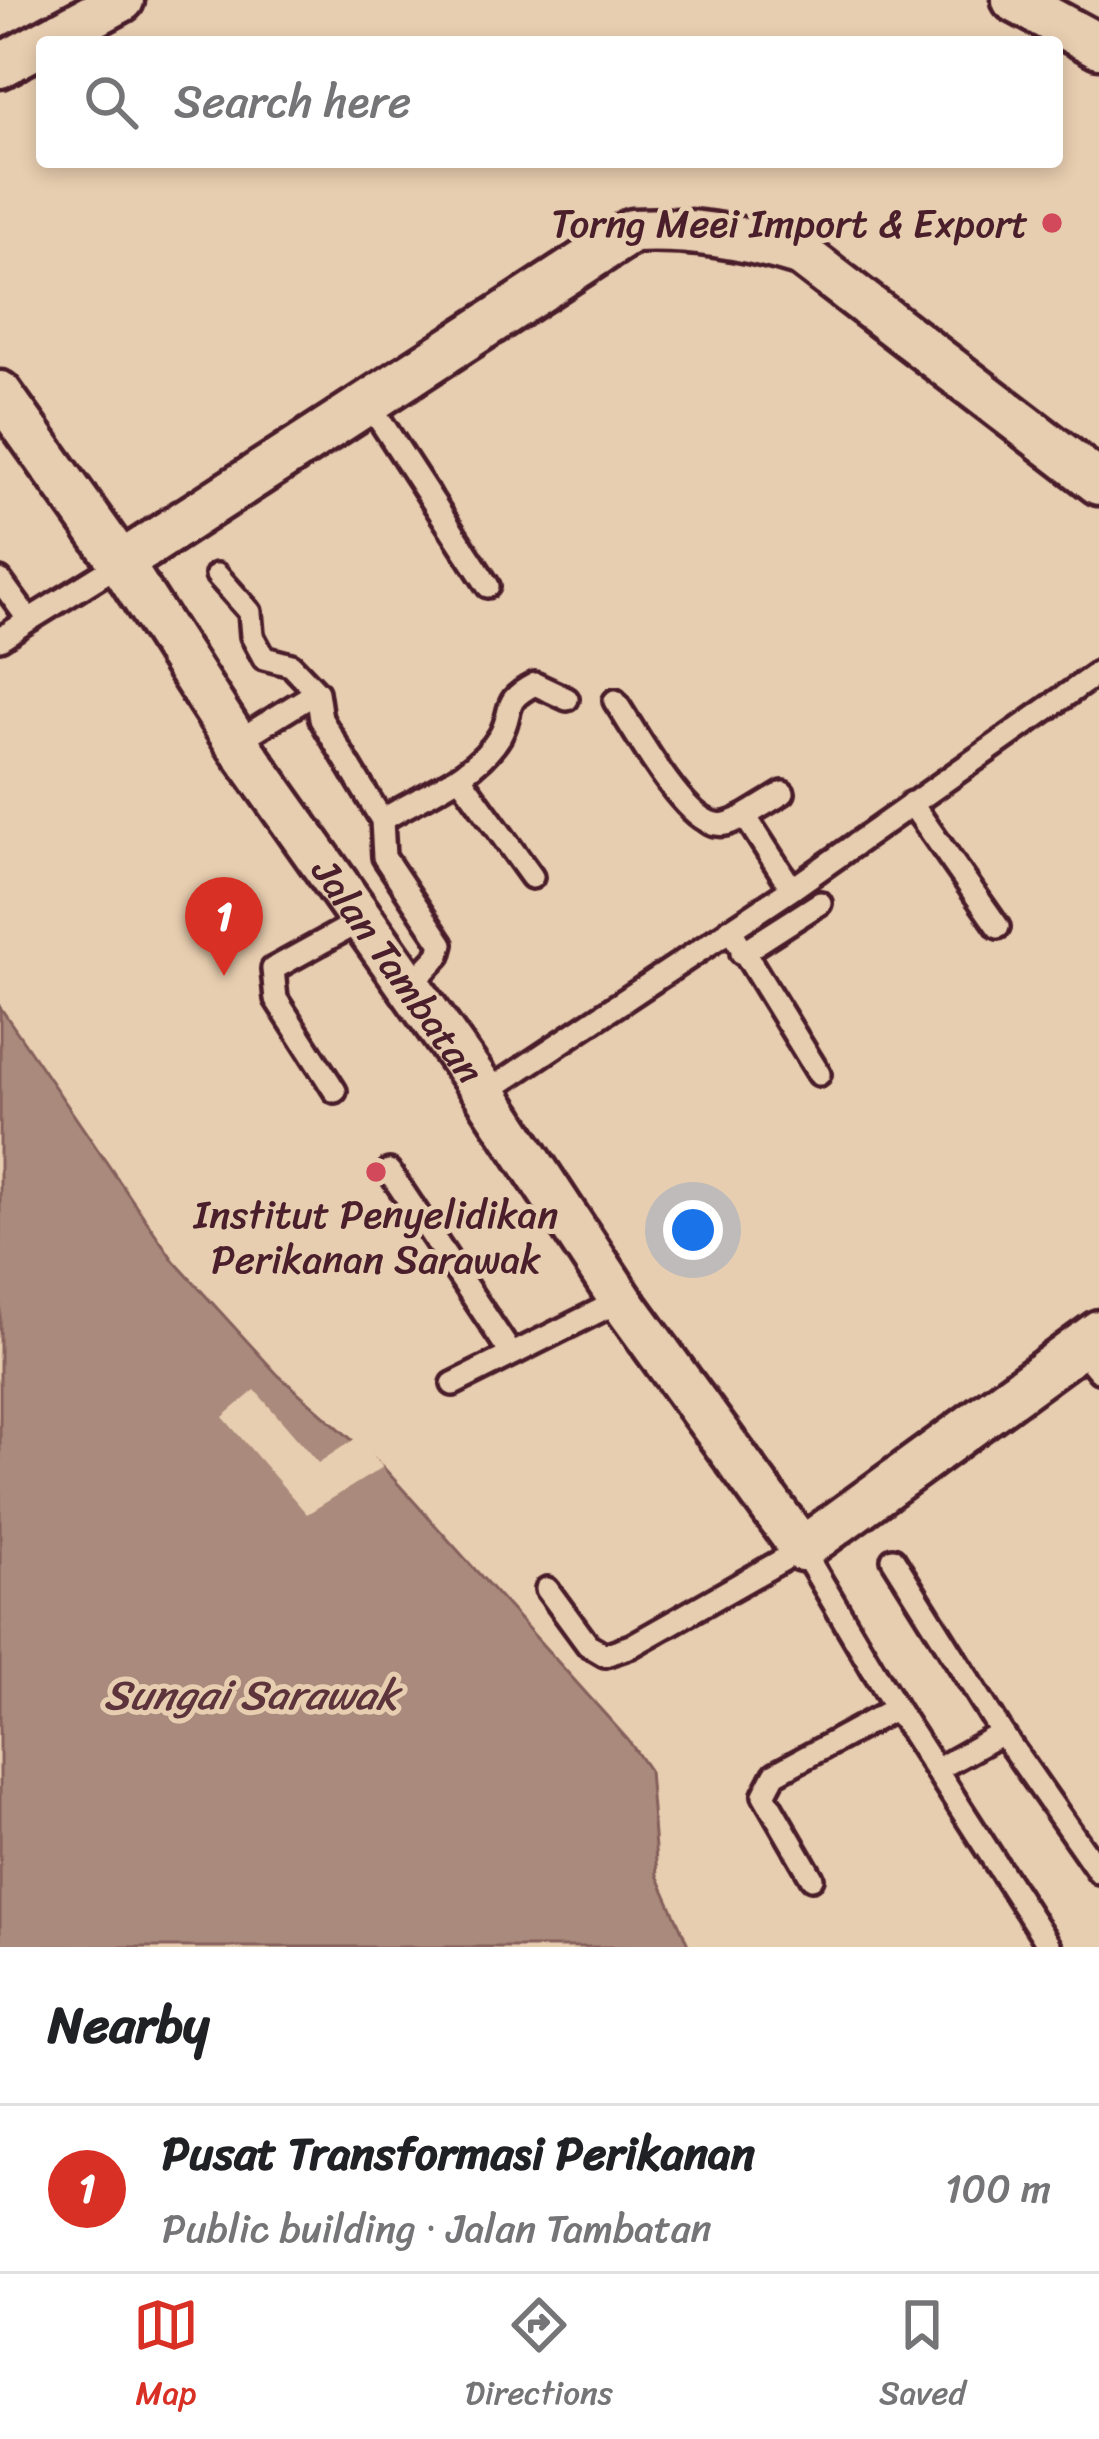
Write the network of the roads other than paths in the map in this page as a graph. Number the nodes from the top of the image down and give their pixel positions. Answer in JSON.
{"nodes":[{"id":1,"x":122,"y":0,"type":"edge"},
{"id":2,"x":1014,"y":0,"type":"edge"},
{"id":3,"x":55,"y":36,"type":"edge"},
{"id":4,"x":1099,"y":46,"type":"edge"},
{"id":5,"x":36,"y":47,"type":"edge"},
{"id":6,"x":0,"y":66,"type":"edge"},
{"id":7,"x":0,"y":393,"type":"edge"},
{"id":8,"x":370,"y":405,"type":"junction"},
{"id":9,"x":1099,"y":482,"type":"edge"},
{"id":10,"x":121,"y":563,"type":"junction"},
{"id":11,"x":217,"y":575,"type":"dead end"},
{"id":12,"x":0,"y":580,"type":"edge"},
{"id":13,"x":488,"y":586,"type":"dead end"},
{"id":14,"x":28,"y":620,"type":"junction"},
{"id":15,"x":0,"y":639,"type":"edge"},
{"id":16,"x":1099,"y":672,"type":"edge"},
{"id":17,"x":317,"y":692,"type":"junction"},
{"id":18,"x":567,"y":699,"type":"dead end"},
{"id":19,"x":615,"y":701,"type":"dead end"},
{"id":20,"x":236,"y":742,"type":"junction"},
{"id":21,"x":459,"y":776,"type":"junction"},
{"id":22,"x":783,"y":793,"type":"dead end"},
{"id":23,"x":911,"y":803,"type":"junction"},
{"id":24,"x":745,"y":816,"type":"junction"},
{"id":25,"x":382,"y":820,"type":"junction"},
{"id":26,"x":532,"y":878,"type":"dead end"},
{"id":27,"x":791,"y":889,"type":"junction"},
{"id":28,"x":820,"y":903,"type":"dead end"},
{"id":29,"x":362,"y":920,"type":"junction"},
{"id":30,"x":998,"y":927,"type":"dead end"},
{"id":31,"x":730,"y":929,"type":"junction"},
{"id":32,"x":742,"y":953,"type":"junction"},
{"id":33,"x":409,"y":987,"type":"junction"},
{"id":34,"x":819,"y":1075,"type":"dead end"},
{"id":35,"x":335,"y":1091,"type":"dead end"},
{"id":36,"x":485,"y":1093,"type":"junction"},
{"id":37,"x":389,"y":1172,"type":"dead end"},
{"id":38,"x":621,"y":1300,"type":"junction"},
{"id":39,"x":1092,"y":1350,"type":"edge"},
{"id":40,"x":511,"y":1352,"type":"junction"},
{"id":41,"x":453,"y":1384,"type":"dead end"},
{"id":42,"x":802,"y":1549,"type":"junction"},
{"id":43,"x":893,"y":1559,"type":"dead end"},
{"id":44,"x":547,"y":1589,"type":"dead end"},
{"id":45,"x":896,"y":1708,"type":"junction"},
{"id":46,"x":1002,"y":1733,"type":"junction"},
{"id":47,"x":936,"y":1770,"type":"junction"},
{"id":48,"x":1099,"y":1871,"type":"edge"},
{"id":49,"x":812,"y":1878,"type":"dead end"},
{"id":50,"x":1050,"y":1947,"type":"edge"}],
"edges":[{"from":1,"to":3,"type":"street"},
{"from":2,"to":4,"type":"street"},
{"from":5,"to":6,"type":"street"},
{"from":7,"to":10,"type":"street","name":"Jalan Tambatan"},
{"from":8,"to":9,"type":"street"},
{"from":8,"to":10,"type":"street"},
{"from":8,"to":13,"type":"lane"},
{"from":10,"to":14,"type":"lane"},
{"from":10,"to":20,"type":"street","name":"Jalan Tambatan"},
{"from":11,"to":17,"type":"lane"},
{"from":12,"to":14,"type":"lane"},
{"from":14,"to":15,"type":"lane"},
{"from":16,"to":23,"type":"lane"},
{"from":17,"to":20,"type":"lane"},
{"from":17,"to":25,"type":"lane"},
{"from":18,"to":21,"type":"lane"},
{"from":19,"to":24,"type":"lane"},
{"from":20,"to":29,"type":"street","name":"Jalan Tambatan"},
{"from":21,"to":25,"type":"lane"},
{"from":21,"to":26,"type":"lane"},
{"from":22,"to":24,"type":"lane"},
{"from":23,"to":27,"type":"lane"},
{"from":23,"to":30,"type":"lane"},
{"from":24,"to":27,"type":"lane"},
{"from":25,"to":33,"type":"lane"},
{"from":27,"to":31,"type":"lane"},
{"from":28,"to":32,"type":"lane"},
{"from":29,"to":33,"type":"street","name":"Jalan Tambatan"},
{"from":29,"to":35,"type":"lane"},
{"from":31,"to":32,"type":"lane"},
{"from":31,"to":36,"type":"lane"},
{"from":32,"to":34,"type":"lane"},
{"from":33,"to":36,"type":"street","name":"Jalan Tambatan"},
{"from":36,"to":38,"type":"street","name":"Jalan Tambatan"},
{"from":37,"to":40,"type":"lane"},
{"from":38,"to":40,"type":"lane"},
{"from":38,"to":42,"type":"street","name":"Jalan Tambatan"},
{"from":39,"to":42,"type":"street"},
{"from":40,"to":41,"type":"lane"},
{"from":42,"to":44,"type":"lane"},
{"from":42,"to":45,"type":"lane"},
{"from":43,"to":46,"type":"lane"},
{"from":45,"to":47,"type":"lane"},
{"from":45,"to":49,"type":"lane"},
{"from":46,"to":47,"type":"lane"},
{"from":46,"to":48,"type":"lane"},
{"from":47,"to":50,"type":"lane"}]}
